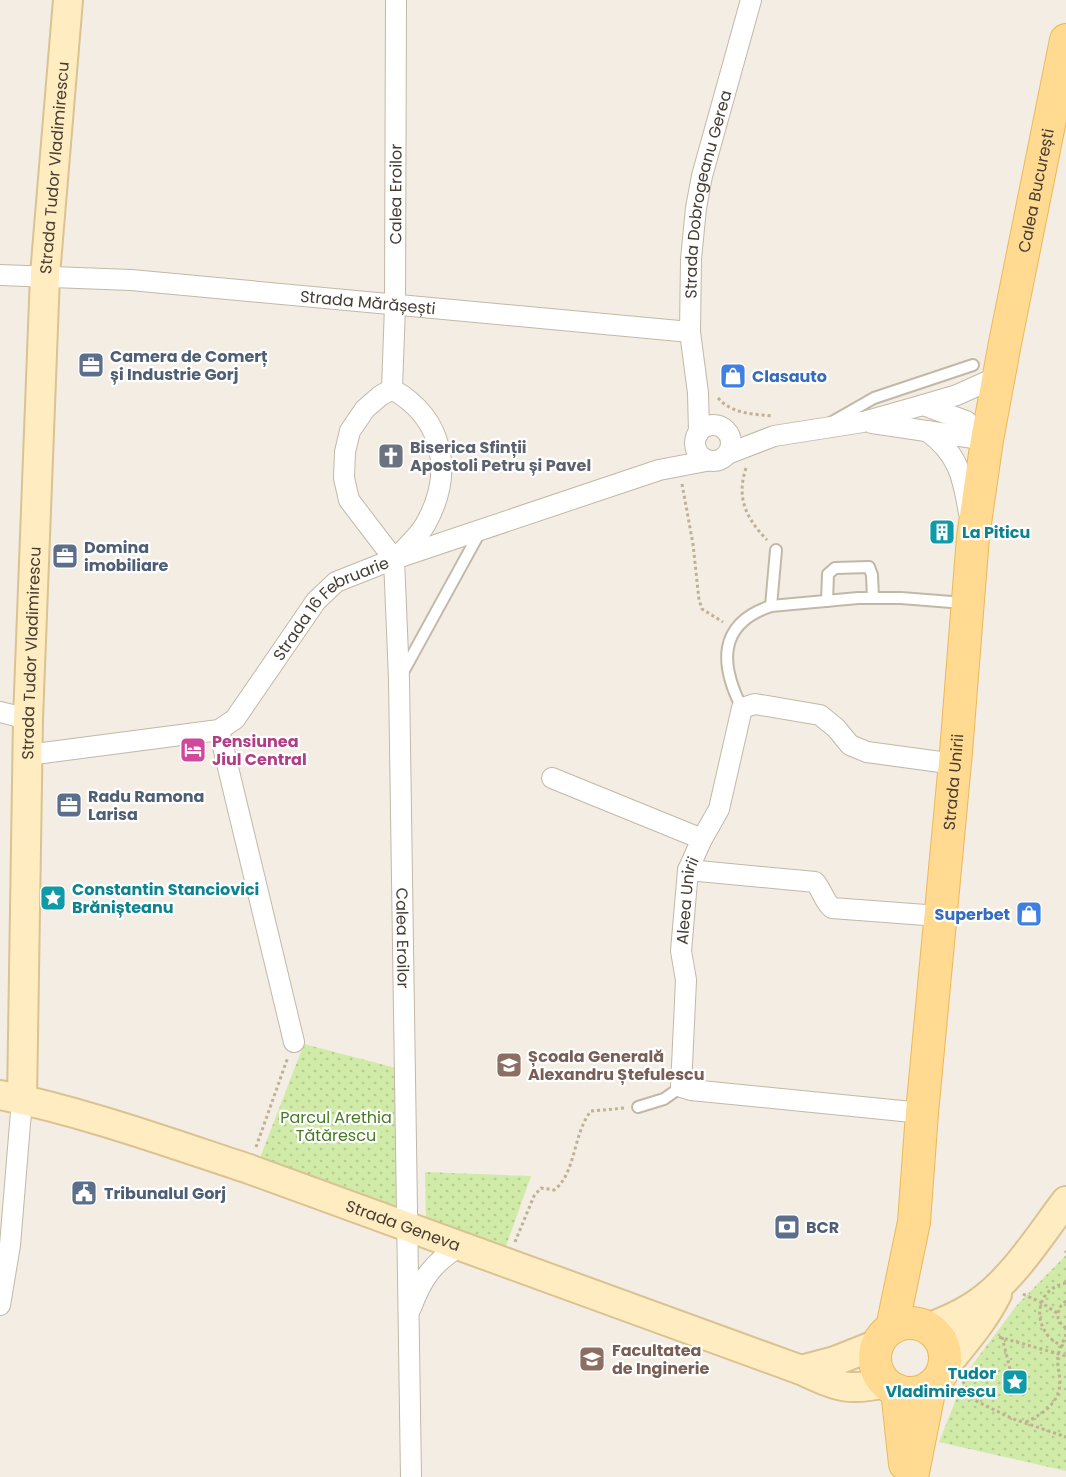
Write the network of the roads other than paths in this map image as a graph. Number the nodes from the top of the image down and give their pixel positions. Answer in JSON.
{"nodes":[{"id":1,"x":68,"y":0,"type":"edge"},
{"id":2,"x":396,"y":0,"type":"edge"},
{"id":3,"x":752,"y":0,"type":"edge"},
{"id":4,"x":1066,"y":40,"type":"edge"},
{"id":5,"x":0,"y":275,"type":"edge"},
{"id":6,"x":45,"y":275,"type":"junction"},
{"id":7,"x":395,"y":306,"type":"junction"},
{"id":8,"x":690,"y":332,"type":"junction"},
{"id":9,"x":1005,"y":343,"type":"joint"},
{"id":10,"x":986,"y":370,"type":"junction"},
{"id":11,"x":392,"y":388,"type":"junction"},
{"id":12,"x":923,"y":405,"type":"junction"},
{"id":13,"x":863,"y":422,"type":"junction"},
{"id":14,"x":824,"y":427,"type":"junction"},
{"id":15,"x":924,"y":429,"type":"junction"},
{"id":16,"x":709,"y":432,"type":"junction"},
{"id":17,"x":774,"y":436,"type":"junction"},
{"id":18,"x":987,"y":440,"type":"junction"},
{"id":19,"x":730,"y":453,"type":"junction"},
{"id":20,"x":706,"y":460,"type":"junction"},
{"id":21,"x":659,"y":470,"type":"junction"},
{"id":22,"x":482,"y":529,"type":"junction"},
{"id":23,"x":973,"y":537,"type":"junction"},
{"id":24,"x":776,"y":550,"type":"dead end"},
{"id":25,"x":394,"y":560,"type":"junction"},
{"id":26,"x":873,"y":598,"type":"junction"},
{"id":27,"x":827,"y":601,"type":"junction"},
{"id":28,"x":968,"y":604,"type":"junction"},
{"id":29,"x":771,"y":606,"type":"junction"},
{"id":30,"x":399,"y":679,"type":"junction"},
{"id":31,"x":742,"y":708,"type":"junction"},
{"id":32,"x":0,"y":712,"type":"edge"},
{"id":33,"x":28,"y":719,"type":"junction"},
{"id":34,"x":219,"y":730,"type":"junction"},
{"id":35,"x":28,"y":755,"type":"junction"},
{"id":36,"x":955,"y":765,"type":"junction"},
{"id":37,"x":552,"y":778,"type":"dead end"},
{"id":38,"x":702,"y":839,"type":"junction"},
{"id":39,"x":688,"y":870,"type":"junction"},
{"id":40,"x":939,"y":916,"type":"junction"},
{"id":41,"x":294,"y":1041,"type":"road end"},
{"id":42,"x":681,"y":1087,"type":"junction"},
{"id":43,"x":11,"y":1097,"type":"edge"},
{"id":44,"x":638,"y":1107,"type":"road end"},
{"id":45,"x":922,"y":1113,"type":"junction"},
{"id":46,"x":1066,"y":1202,"type":"edge"},
{"id":47,"x":406,"y":1228,"type":"junction"},
{"id":48,"x":460,"y":1246,"type":"junction"},
{"id":49,"x":1014,"y":1288,"type":"junction"},
{"id":50,"x":0,"y":1305,"type":"edge"},
{"id":51,"x":408,"y":1316,"type":"junction"},
{"id":52,"x":905,"y":1331,"type":"junction"},
{"id":53,"x":801,"y":1370,"type":"junction"},
{"id":54,"x":945,"y":1378,"type":"junction"},
{"id":55,"x":892,"y":1386,"type":"junction"},
{"id":56,"x":411,"y":1477,"type":"edge"},
{"id":57,"x":907,"y":1477,"type":"edge"},
{"id":58,"x":912,"y":1477,"type":"edge"}],
"edges":[{"from":1,"to":6,"type":"main road","name":"Strada Tudor Vladimirescu"},
{"from":2,"to":7,"type":"street","name":"Calea Eroilor"},
{"from":3,"to":8,"type":"street","name":"Strada Dobrogeanu Gerea"},
{"from":4,"to":9,"type":"main road","name":"Calea București"},
{"from":5,"to":6,"type":"street","name":"Strada Mărășești"},
{"from":6,"to":7,"type":"street","name":"Strada Mărășești"},
{"from":6,"to":33,"type":"main road","name":"Strada Tudor Vladimirescu"},
{"from":7,"to":8,"type":"street","name":"Strada Mărășești"},
{"from":7,"to":11,"type":"street","name":"Calea Eroilor"},
{"from":8,"to":16,"type":"street","name":"Strada Dobrogeanu Gerea"},
{"from":9,"to":10,"type":"main road","name":"Strada Unirii"},
{"from":10,"to":12,"type":"street"},
{"from":10,"to":14,"type":"lane"},
{"from":10,"to":18,"type":"main road","name":"Strada Unirii"},
{"from":11,"to":25,"type":"street"},
{"from":11,"to":25,"type":"street"},
{"from":12,"to":13,"type":"street"},
{"from":12,"to":18,"type":"street"},
{"from":13,"to":14,"type":"street"},
{"from":13,"to":15,"type":"street"},
{"from":14,"to":17,"type":"street"},
{"from":15,"to":18,"type":"street"},
{"from":15,"to":23,"type":"street"},
{"from":16,"to":17,"type":"street"},
{"from":16,"to":19,"type":"street","name":"Strada Dobrogeanu Gerea"},
{"from":16,"to":20,"type":"street"},
{"from":16,"to":21,"type":"street","name":"Strada 16 Februarie"},
{"from":17,"to":19,"type":"street"},
{"from":18,"to":23,"type":"main road","name":"Strada Unirii"},
{"from":19,"to":20,"type":"street","name":"Strada 16 Februarie"},
{"from":20,"to":21,"type":"street","name":"Strada 16 Februarie"},
{"from":21,"to":22,"type":"street","name":"Strada 16 Februarie"},
{"from":22,"to":25,"type":"street","name":"Strada 16 Februarie"},
{"from":22,"to":30,"type":"lane"},
{"from":23,"to":28,"type":"main road","name":"Strada Unirii"},
{"from":24,"to":29,"type":"lane"},
{"from":25,"to":30,"type":"street","name":"Calea Eroilor"},
{"from":25,"to":34,"type":"street","name":"Strada 16 Februarie"},
{"from":26,"to":27,"type":"lane"},
{"from":26,"to":27,"type":"lane"},
{"from":26,"to":28,"type":"lane"},
{"from":27,"to":29,"type":"lane"},
{"from":28,"to":36,"type":"main road","name":"Strada Unirii"},
{"from":29,"to":31,"type":"lane"},
{"from":30,"to":47,"type":"street","name":"Calea Eroilor"},
{"from":31,"to":36,"type":"street"},
{"from":31,"to":38,"type":"street","name":"Aleea Unirii"},
{"from":32,"to":33,"type":"street"},
{"from":33,"to":35,"type":"main road","name":"Strada Tudor Vladimirescu"},
{"from":34,"to":35,"type":"street"},
{"from":34,"to":41,"type":"street"},
{"from":35,"to":43,"type":"main road","name":"Strada Tudor Vladimirescu"},
{"from":36,"to":40,"type":"main road","name":"Strada Unirii"},
{"from":37,"to":38,"type":"street"},
{"from":38,"to":39,"type":"street","name":"Aleea Unirii"},
{"from":39,"to":40,"type":"street"},
{"from":39,"to":42,"type":"street","name":"Aleea Unirii"},
{"from":40,"to":45,"type":"main road","name":"Strada Unirii"},
{"from":42,"to":44,"type":"lane"},
{"from":42,"to":45,"type":"street"},
{"from":43,"to":47,"type":"main road","name":"Strada Geneva"},
{"from":43,"to":50,"type":"street","name":"Strada Tudor Vladimirescu"},
{"from":45,"to":52,"type":"main road","name":"Strada Unirii"},
{"from":46,"to":49,"type":"main road"},
{"from":47,"to":48,"type":"main road","name":"Strada Geneva"},
{"from":47,"to":51,"type":"street","name":"Calea Eroilor"},
{"from":48,"to":51,"type":"street","name":"Calea Eroilor"},
{"from":48,"to":53,"type":"main road","name":"Strada Geneva"},
{"from":49,"to":52,"type":"main road"},
{"from":49,"to":54,"type":"main road"},
{"from":51,"to":56,"type":"street","name":"Calea Eroilor"},
{"from":52,"to":53,"type":"main road"},
{"from":52,"to":54,"type":"main road","name":"Strada Unirii"},
{"from":52,"to":55,"type":"main road","name":"Strada Unirii"},
{"from":53,"to":55,"type":"main road","name":"Strada Geneva"},
{"from":54,"to":55,"type":"main road"},
{"from":54,"to":58,"type":"main road","name":"Strada Unirii"},
{"from":55,"to":57,"type":"main road","name":"Strada Unirii"}]}
